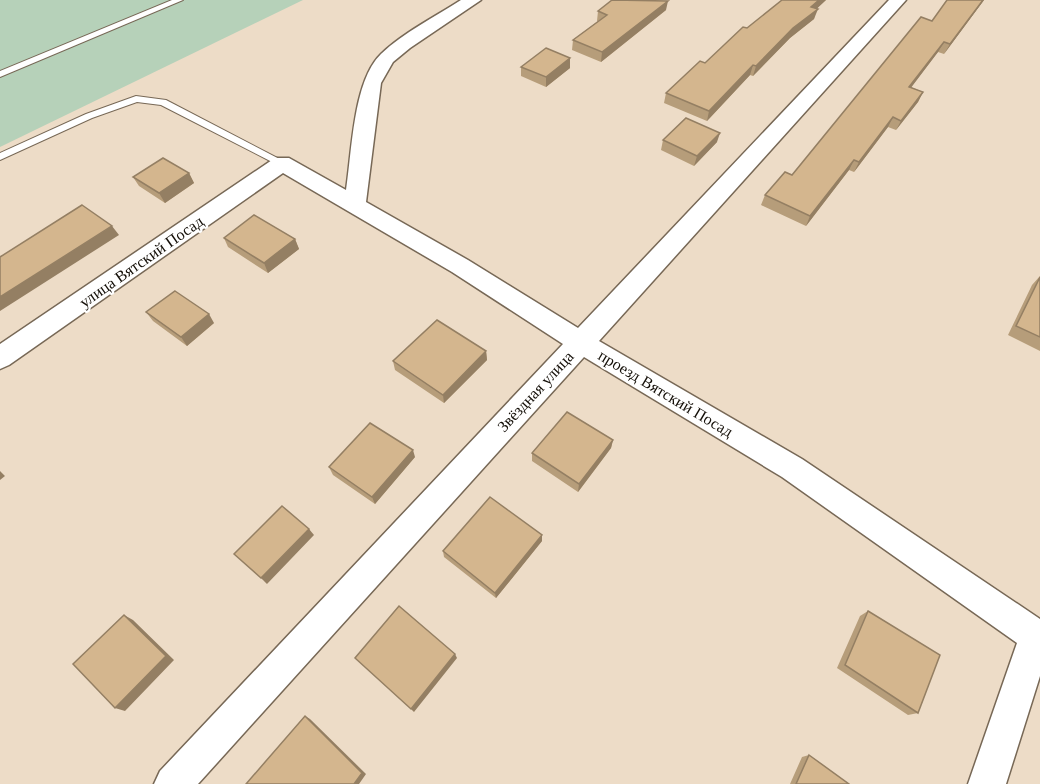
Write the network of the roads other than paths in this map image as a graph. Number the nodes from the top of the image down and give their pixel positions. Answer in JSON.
{"nodes":[{"id":1,"x":179,"y":0,"type":"edge"},
{"id":2,"x":473,"y":0,"type":"edge"},
{"id":3,"x":898,"y":0,"type":"edge"},
{"id":4,"x":0,"y":74,"type":"edge"},
{"id":5,"x":0,"y":157,"type":"edge"},
{"id":6,"x":282,"y":163,"type":"junction"},
{"id":7,"x":355,"y":205,"type":"junction"},
{"id":8,"x":580,"y":342,"type":"junction"},
{"id":9,"x":0,"y":358,"type":"edge"},
{"id":10,"x":1038,"y":638,"type":"edge"},
{"id":11,"x":174,"y":784,"type":"edge"},
{"id":12,"x":987,"y":784,"type":"edge"}],
"edges":[{"from":1,"to":4,"type":"lane"},
{"from":2,"to":7,"type":"street"},
{"from":3,"to":8,"type":"street","name":"Звёздная улица"},
{"from":5,"to":6,"type":"lane"},
{"from":6,"to":7,"type":"street","name":"проезд Вятский Посад"},
{"from":6,"to":9,"type":"street","name":"улица Вятский Посад"},
{"from":7,"to":8,"type":"street","name":"проезд Вятский Посад"},
{"from":8,"to":10,"type":"street","name":"проезд Вятский Посад"},
{"from":8,"to":11,"type":"street","name":"Звёздная улица"},
{"from":10,"to":12,"type":"street"}]}
